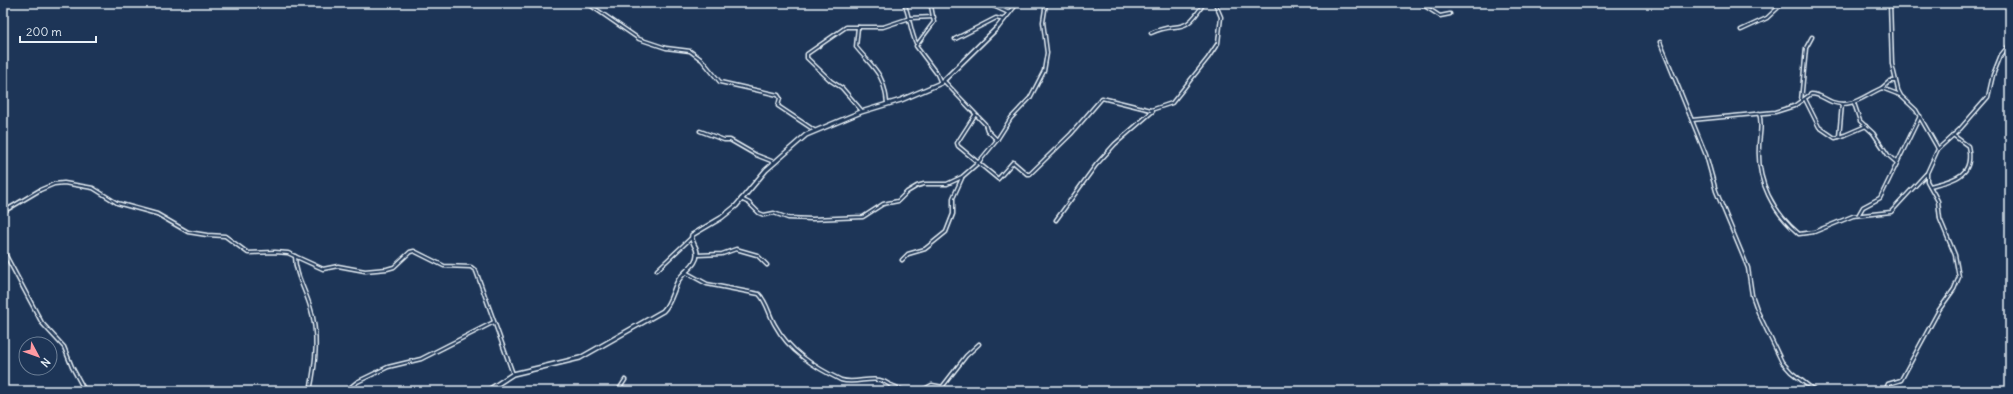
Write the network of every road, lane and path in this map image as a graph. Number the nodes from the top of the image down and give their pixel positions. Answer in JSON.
{"nodes":[{"id":1,"x":587,"y":3,"type":"edge"},
{"id":2,"x":904,"y":3,"type":"edge"},
{"id":3,"x":922,"y":3,"type":"edge"},
{"id":4,"x":987,"y":3,"type":"edge"},
{"id":5,"x":1017,"y":3,"type":"edge"},
{"id":6,"x":1046,"y":3,"type":"edge"},
{"id":7,"x":1204,"y":3,"type":"edge"},
{"id":8,"x":1215,"y":3,"type":"edge"},
{"id":9,"x":1420,"y":3,"type":"edge"},
{"id":10,"x":1783,"y":3,"type":"edge"},
{"id":11,"x":1890,"y":3,"type":"edge"},
{"id":12,"x":1009,"y":13,"type":"junction"},
{"id":13,"x":1450,"y":14,"type":"dead end"},
{"id":14,"x":934,"y":17,"type":"junction"},
{"id":15,"x":910,"y":18,"type":"junction"},
{"id":16,"x":1004,"y":20,"type":"junction"},
{"id":17,"x":858,"y":27,"type":"junction"},
{"id":18,"x":1741,"y":30,"type":"dead end"},
{"id":19,"x":1151,"y":33,"type":"dead end"},
{"id":20,"x":1812,"y":37,"type":"dead end"},
{"id":21,"x":955,"y":39,"type":"dead end"},
{"id":22,"x":1660,"y":42,"type":"dead end"},
{"id":23,"x":916,"y":43,"type":"junction"},
{"id":24,"x":2010,"y":44,"type":"edge"},
{"id":25,"x":1895,"y":81,"type":"junction"},
{"id":26,"x":943,"y":82,"type":"junction"},
{"id":27,"x":1882,"y":88,"type":"junction"},
{"id":28,"x":1902,"y":96,"type":"junction"},
{"id":29,"x":1805,"y":99,"type":"junction"},
{"id":30,"x":1800,"y":101,"type":"junction"},
{"id":31,"x":887,"y":103,"type":"junction"},
{"id":32,"x":1854,"y":103,"type":"junction"},
{"id":33,"x":1842,"y":104,"type":"junction"},
{"id":34,"x":1154,"y":110,"type":"junction"},
{"id":35,"x":862,"y":111,"type":"junction"},
{"id":36,"x":1759,"y":113,"type":"junction"},
{"id":37,"x":975,"y":115,"type":"junction"},
{"id":38,"x":1920,"y":116,"type":"junction"},
{"id":39,"x":1692,"y":120,"type":"junction"},
{"id":40,"x":1866,"y":126,"type":"junction"},
{"id":41,"x":814,"y":130,"type":"junction"},
{"id":42,"x":700,"y":131,"type":"dead end"},
{"id":43,"x":1953,"y":135,"type":"junction"},
{"id":44,"x":1839,"y":137,"type":"junction"},
{"id":45,"x":998,"y":140,"type":"junction"},
{"id":46,"x":1938,"y":149,"type":"junction"},
{"id":47,"x":774,"y":162,"type":"junction"},
{"id":48,"x":978,"y":163,"type":"junction"},
{"id":49,"x":1897,"y":163,"type":"junction"},
{"id":50,"x":1927,"y":173,"type":"junction"},
{"id":51,"x":962,"y":177,"type":"junction"},
{"id":52,"x":1930,"y":186,"type":"junction"},
{"id":53,"x":741,"y":199,"type":"junction"},
{"id":54,"x":3,"y":212,"type":"edge"},
{"id":55,"x":1860,"y":214,"type":"junction"},
{"id":56,"x":1056,"y":220,"type":"dead end"},
{"id":57,"x":691,"y":238,"type":"junction"},
{"id":58,"x":3,"y":250,"type":"edge"},
{"id":59,"x":697,"y":255,"type":"junction"},
{"id":60,"x":295,"y":256,"type":"junction"},
{"id":61,"x":902,"y":260,"type":"dead end"},
{"id":62,"x":767,"y":266,"type":"dead end"},
{"id":63,"x":657,"y":270,"type":"dead end"},
{"id":64,"x":684,"y":272,"type":"junction"},
{"id":65,"x":494,"y":322,"type":"junction"},
{"id":66,"x":979,"y":344,"type":"dead end"},
{"id":67,"x":513,"y":374,"type":"junction"},
{"id":68,"x":625,"y":380,"type":"dead end"},
{"id":69,"x":890,"y":385,"type":"junction"},
{"id":70,"x":493,"y":387,"type":"junction"},
{"id":71,"x":943,"y":387,"type":"junction"},
{"id":72,"x":47,"y":391,"type":"edge"},
{"id":73,"x":56,"y":391,"type":"edge"},
{"id":74,"x":85,"y":391,"type":"edge"},
{"id":75,"x":310,"y":391,"type":"edge"},
{"id":76,"x":346,"y":391,"type":"edge"},
{"id":77,"x":487,"y":391,"type":"edge"},
{"id":78,"x":496,"y":391,"type":"edge"},
{"id":79,"x":618,"y":391,"type":"edge"},
{"id":80,"x":895,"y":391,"type":"edge"},
{"id":81,"x":905,"y":391,"type":"edge"},
{"id":82,"x":921,"y":391,"type":"edge"},
{"id":83,"x":939,"y":391,"type":"edge"},
{"id":84,"x":1815,"y":391,"type":"edge"},
{"id":85,"x":1885,"y":391,"type":"edge"}],
"edges":[{"from":1,"to":41,"type":"street"},
{"from":2,"to":15,"type":"street"},
{"from":3,"to":14,"type":"street"},
{"from":4,"to":12,"type":"street"},
{"from":5,"to":12,"type":"street"},
{"from":6,"to":45,"type":"street"},
{"from":7,"to":19,"type":"street"},
{"from":8,"to":34,"type":"street"},
{"from":9,"to":13,"type":"street"},
{"from":10,"to":18,"type":"street"},
{"from":11,"to":25,"type":"street"},
{"from":12,"to":16,"type":"street"},
{"from":14,"to":15,"type":"street"},
{"from":14,"to":23,"type":"street"},
{"from":15,"to":17,"type":"street"},
{"from":15,"to":23,"type":"street"},
{"from":16,"to":21,"type":"street"},
{"from":16,"to":26,"type":"street"},
{"from":17,"to":31,"type":"street"},
{"from":17,"to":35,"type":"street"},
{"from":20,"to":30,"type":"street"},
{"from":22,"to":39,"type":"street"},
{"from":23,"to":26,"type":"street"},
{"from":24,"to":43,"type":"street"},
{"from":25,"to":27,"type":"street"},
{"from":25,"to":28,"type":"street"},
{"from":26,"to":31,"type":"street"},
{"from":26,"to":37,"type":"street"},
{"from":27,"to":28,"type":"street"},
{"from":27,"to":32,"type":"street"},
{"from":28,"to":38,"type":"street"},
{"from":29,"to":30,"type":"street"},
{"from":29,"to":33,"type":"street"},
{"from":29,"to":44,"type":"street"},
{"from":30,"to":36,"type":"street"},
{"from":31,"to":35,"type":"street"},
{"from":32,"to":33,"type":"street"},
{"from":32,"to":40,"type":"street"},
{"from":33,"to":44,"type":"street"},
{"from":34,"to":48,"type":"street"},
{"from":34,"to":56,"type":"street"},
{"from":35,"to":41,"type":"street"},
{"from":36,"to":39,"type":"street"},
{"from":36,"to":55,"type":"street"},
{"from":37,"to":45,"type":"street"},
{"from":37,"to":48,"type":"street"},
{"from":38,"to":46,"type":"street"},
{"from":38,"to":49,"type":"street"},
{"from":39,"to":84,"type":"street"},
{"from":40,"to":44,"type":"street"},
{"from":40,"to":49,"type":"street"},
{"from":41,"to":47,"type":"street"},
{"from":42,"to":47,"type":"street"},
{"from":43,"to":46,"type":"street"},
{"from":43,"to":52,"type":"street"},
{"from":45,"to":48,"type":"street"},
{"from":46,"to":50,"type":"street"},
{"from":47,"to":53,"type":"street"},
{"from":48,"to":51,"type":"street"},
{"from":49,"to":55,"type":"street"},
{"from":50,"to":52,"type":"street"},
{"from":50,"to":55,"type":"street"},
{"from":51,"to":53,"type":"street"},
{"from":51,"to":61,"type":"street"},
{"from":52,"to":85,"type":"street"},
{"from":53,"to":57,"type":"street"},
{"from":54,"to":60,"type":"street"},
{"from":57,"to":59,"type":"street"},
{"from":57,"to":63,"type":"street"},
{"from":58,"to":74,"type":"street"},
{"from":59,"to":62,"type":"street"},
{"from":59,"to":64,"type":"street"},
{"from":60,"to":65,"type":"street"},
{"from":60,"to":75,"type":"street"},
{"from":64,"to":67,"type":"street"},
{"from":64,"to":69,"type":"street"},
{"from":65,"to":67,"type":"street"},
{"from":65,"to":76,"type":"street"},
{"from":66,"to":71,"type":"street"},
{"from":67,"to":70,"type":"street"},
{"from":68,"to":79,"type":"street"},
{"from":69,"to":80,"type":"street"},
{"from":69,"to":81,"type":"street"},
{"from":70,"to":77,"type":"street"},
{"from":70,"to":78,"type":"street"},
{"from":71,"to":82,"type":"street"},
{"from":71,"to":83,"type":"street"},
{"from":72,"to":73,"type":"street"}]}
